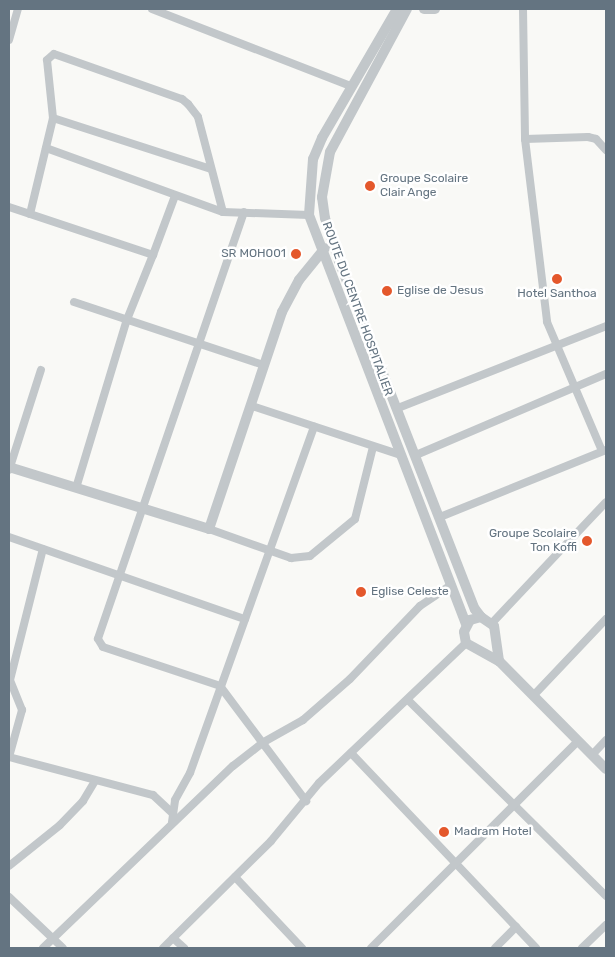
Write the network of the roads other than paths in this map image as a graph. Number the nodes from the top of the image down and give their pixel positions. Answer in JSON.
{"nodes":[{"id":1,"x":18,"y":9,"type":"edge"},
{"id":2,"x":152,"y":9,"type":"edge"},
{"id":3,"x":397,"y":9,"type":"edge"},
{"id":4,"x":407,"y":9,"type":"edge"},
{"id":5,"x":424,"y":9,"type":"edge"},
{"id":6,"x":435,"y":9,"type":"edge"},
{"id":7,"x":523,"y":9,"type":"edge"},
{"id":8,"x":9,"y":40,"type":"edge"},
{"id":9,"x":350,"y":86,"type":"junction"},
{"id":10,"x":53,"y":118,"type":"junction"},
{"id":11,"x":525,"y":139,"type":"junction"},
{"id":12,"x":46,"y":148,"type":"junction"},
{"id":13,"x":606,"y":150,"type":"edge"},
{"id":14,"x":211,"y":169,"type":"junction"},
{"id":15,"x":175,"y":196,"type":"junction"},
{"id":16,"x":9,"y":207,"type":"edge"},
{"id":17,"x":223,"y":212,"type":"junction"},
{"id":18,"x":244,"y":212,"type":"junction"},
{"id":19,"x":30,"y":214,"type":"junction"},
{"id":20,"x":309,"y":216,"type":"junction"},
{"id":21,"x":332,"y":240,"type":"junction"},
{"id":22,"x":322,"y":252,"type":"junction"},
{"id":23,"x":152,"y":255,"type":"junction"},
{"id":24,"x":74,"y":302,"type":"dead end"},
{"id":25,"x":126,"y":322,"type":"junction"},
{"id":26,"x":606,"y":326,"type":"edge"},
{"id":27,"x":199,"y":344,"type":"junction"},
{"id":28,"x":556,"y":346,"type":"junction"},
{"id":29,"x":263,"y":365,"type":"junction"},
{"id":30,"x":41,"y":370,"type":"dead end"},
{"id":31,"x":606,"y":374,"type":"edge"},
{"id":32,"x":576,"y":387,"type":"junction"},
{"id":33,"x":252,"y":406,"type":"junction"},
{"id":34,"x":398,"y":408,"type":"junction"},
{"id":35,"x":314,"y":427,"type":"junction"},
{"id":36,"x":373,"y":447,"type":"junction"},
{"id":37,"x":604,"y":450,"type":"edge"},
{"id":38,"x":398,"y":454,"type":"junction"},
{"id":39,"x":416,"y":455,"type":"junction"},
{"id":40,"x":9,"y":468,"type":"edge"},
{"id":41,"x":76,"y":488,"type":"junction"},
{"id":42,"x":606,"y":502,"type":"edge"},
{"id":43,"x":141,"y":509,"type":"junction"},
{"id":44,"x":600,"y":509,"type":"junction"},
{"id":45,"x":606,"y":516,"type":"edge"},
{"id":46,"x":440,"y":517,"type":"junction"},
{"id":47,"x":209,"y":529,"type":"junction"},
{"id":48,"x":9,"y":537,"type":"edge"},
{"id":49,"x":43,"y":549,"type":"junction"},
{"id":50,"x":270,"y":550,"type":"junction"},
{"id":51,"x":118,"y":574,"type":"junction"},
{"id":52,"x":450,"y":586,"type":"junction"},
{"id":53,"x":481,"y":617,"type":"junction"},
{"id":54,"x":245,"y":619,"type":"junction"},
{"id":55,"x":606,"y":619,"type":"edge"},
{"id":56,"x":492,"y":623,"type":"junction"},
{"id":57,"x":466,"y":624,"type":"junction"},
{"id":58,"x":496,"y":641,"type":"junction"},
{"id":59,"x":466,"y":643,"type":"junction"},
{"id":60,"x":479,"y":651,"type":"junction"},
{"id":61,"x":499,"y":661,"type":"junction"},
{"id":62,"x":220,"y":686,"type":"junction"},
{"id":63,"x":533,"y":696,"type":"junction"},
{"id":64,"x":408,"y":700,"type":"junction"},
{"id":65,"x":606,"y":740,"type":"edge"},
{"id":66,"x":578,"y":742,"type":"junction"},
{"id":67,"x":262,"y":743,"type":"junction"},
{"id":68,"x":351,"y":753,"type":"junction"},
{"id":69,"x":592,"y":755,"type":"junction"},
{"id":70,"x":9,"y":757,"type":"edge"},
{"id":71,"x":606,"y":769,"type":"edge"},
{"id":72,"x":94,"y":781,"type":"junction"},
{"id":73,"x":306,"y":801,"type":"junction"},
{"id":74,"x":515,"y":805,"type":"junction"},
{"id":75,"x":172,"y":813,"type":"junction"},
{"id":76,"x":172,"y":822,"type":"junction"},
{"id":77,"x":455,"y":863,"type":"junction"},
{"id":78,"x":9,"y":866,"type":"edge"},
{"id":79,"x":235,"y":877,"type":"junction"},
{"id":80,"x":606,"y":896,"type":"edge"},
{"id":81,"x":9,"y":897,"type":"edge"},
{"id":82,"x":606,"y":925,"type":"edge"},
{"id":83,"x":516,"y":927,"type":"junction"},
{"id":84,"x":173,"y":938,"type":"junction"},
{"id":85,"x":53,"y":939,"type":"junction"},
{"id":86,"x":43,"y":948,"type":"edge"},
{"id":87,"x":62,"y":948,"type":"edge"},
{"id":88,"x":163,"y":948,"type":"edge"},
{"id":89,"x":184,"y":948,"type":"edge"},
{"id":90,"x":302,"y":948,"type":"edge"},
{"id":91,"x":371,"y":948,"type":"edge"},
{"id":92,"x":495,"y":948,"type":"edge"},
{"id":93,"x":536,"y":948,"type":"edge"},
{"id":94,"x":582,"y":948,"type":"edge"}],
"edges":[{"from":1,"to":8,"type":"street"},
{"from":2,"to":9,"type":"street"},
{"from":3,"to":9,"type":"street","name":"ROUTE DU CENTRE HOSPITALIER"},
{"from":4,"to":21,"type":"street","name":"ROUTE DU CENTRE HOSPITALIER"},
{"from":5,"to":6,"type":"street"},
{"from":7,"to":11,"type":"street"},
{"from":9,"to":20,"type":"street","name":"ROUTE DU CENTRE HOSPITALIER"},
{"from":10,"to":12,"type":"street"},
{"from":10,"to":14,"type":"street"},
{"from":10,"to":14,"type":"street"},
{"from":11,"to":13,"type":"street"},
{"from":11,"to":28,"type":"street"},
{"from":12,"to":15,"type":"street"},
{"from":12,"to":19,"type":"street"},
{"from":14,"to":17,"type":"street"},
{"from":15,"to":17,"type":"street"},
{"from":15,"to":23,"type":"street"},
{"from":16,"to":19,"type":"street"},
{"from":17,"to":18,"type":"street"},
{"from":18,"to":20,"type":"street"},
{"from":18,"to":27,"type":"street"},
{"from":19,"to":23,"type":"street"},
{"from":20,"to":22,"type":"street","name":"ROUTE DU CENTRE HOSPITALIER"},
{"from":21,"to":22,"type":"street"},
{"from":21,"to":34,"type":"street","name":"ROUTE DU CENTRE HOSPITALIER"},
{"from":22,"to":29,"type":"street"},
{"from":22,"to":38,"type":"street","name":"ROUTE DU CENTRE HOSPITALIER"},
{"from":23,"to":25,"type":"street"},
{"from":24,"to":25,"type":"street"},
{"from":25,"to":27,"type":"street"},
{"from":25,"to":41,"type":"street"},
{"from":26,"to":28,"type":"street"},
{"from":27,"to":29,"type":"street"},
{"from":27,"to":43,"type":"street"},
{"from":28,"to":32,"type":"street"},
{"from":28,"to":34,"type":"street"},
{"from":29,"to":33,"type":"street"},
{"from":30,"to":40,"type":"street"},
{"from":31,"to":32,"type":"street"},
{"from":32,"to":37,"type":"street"},
{"from":32,"to":39,"type":"street"},
{"from":33,"to":35,"type":"street"},
{"from":33,"to":47,"type":"street"},
{"from":34,"to":39,"type":"street","name":"ROUTE DU CENTRE HOSPITALIER"},
{"from":35,"to":36,"type":"street"},
{"from":35,"to":50,"type":"street"},
{"from":36,"to":38,"type":"street"},
{"from":36,"to":50,"type":"street"},
{"from":37,"to":46,"type":"street"},
{"from":38,"to":52,"type":"street","name":"ROUTE DU CENTRE HOSPITALIER"},
{"from":39,"to":46,"type":"street","name":"ROUTE DU CENTRE HOSPITALIER"},
{"from":40,"to":41,"type":"street"},
{"from":41,"to":43,"type":"street"},
{"from":42,"to":44,"type":"street"},
{"from":43,"to":47,"type":"street"},
{"from":43,"to":51,"type":"street"},
{"from":44,"to":45,"type":"street"},
{"from":44,"to":56,"type":"street"},
{"from":46,"to":53,"type":"street","name":"ROUTE DU CENTRE HOSPITALIER"},
{"from":47,"to":50,"type":"street"},
{"from":48,"to":49,"type":"street"},
{"from":49,"to":51,"type":"street"},
{"from":49,"to":70,"type":"street"},
{"from":50,"to":54,"type":"street"},
{"from":51,"to":54,"type":"street"},
{"from":51,"to":62,"type":"street"},
{"from":52,"to":57,"type":"street","name":"ROUTE DU CENTRE HOSPITALIER"},
{"from":52,"to":67,"type":"street"},
{"from":53,"to":56,"type":"street"},
{"from":53,"to":57,"type":"street"},
{"from":54,"to":62,"type":"street"},
{"from":55,"to":63,"type":"street"},
{"from":56,"to":58,"type":"street"},
{"from":57,"to":59,"type":"street"},
{"from":58,"to":60,"type":"street"},
{"from":58,"to":61,"type":"street"},
{"from":59,"to":60,"type":"street"},
{"from":59,"to":64,"type":"street"},
{"from":60,"to":61,"type":"street"},
{"from":61,"to":63,"type":"street"},
{"from":62,"to":67,"type":"street"},
{"from":62,"to":75,"type":"street"},
{"from":63,"to":66,"type":"street"},
{"from":64,"to":68,"type":"street"},
{"from":64,"to":74,"type":"street"},
{"from":65,"to":69,"type":"street"},
{"from":66,"to":69,"type":"street"},
{"from":66,"to":74,"type":"street"},
{"from":67,"to":73,"type":"street"},
{"from":67,"to":76,"type":"street"},
{"from":68,"to":73,"type":"street"},
{"from":68,"to":77,"type":"street"},
{"from":69,"to":71,"type":"street"},
{"from":70,"to":72,"type":"street"},
{"from":72,"to":75,"type":"street"},
{"from":72,"to":78,"type":"street"},
{"from":73,"to":79,"type":"street"},
{"from":74,"to":77,"type":"street"},
{"from":74,"to":80,"type":"street"},
{"from":75,"to":76,"type":"street"},
{"from":76,"to":85,"type":"street"},
{"from":77,"to":83,"type":"street"},
{"from":77,"to":91,"type":"street"},
{"from":79,"to":84,"type":"street"},
{"from":79,"to":90,"type":"street"},
{"from":81,"to":85,"type":"street"},
{"from":82,"to":94,"type":"street"},
{"from":83,"to":92,"type":"street"},
{"from":83,"to":93,"type":"street"},
{"from":84,"to":88,"type":"street"},
{"from":84,"to":89,"type":"street"},
{"from":85,"to":86,"type":"street"},
{"from":85,"to":87,"type":"street"}]}
